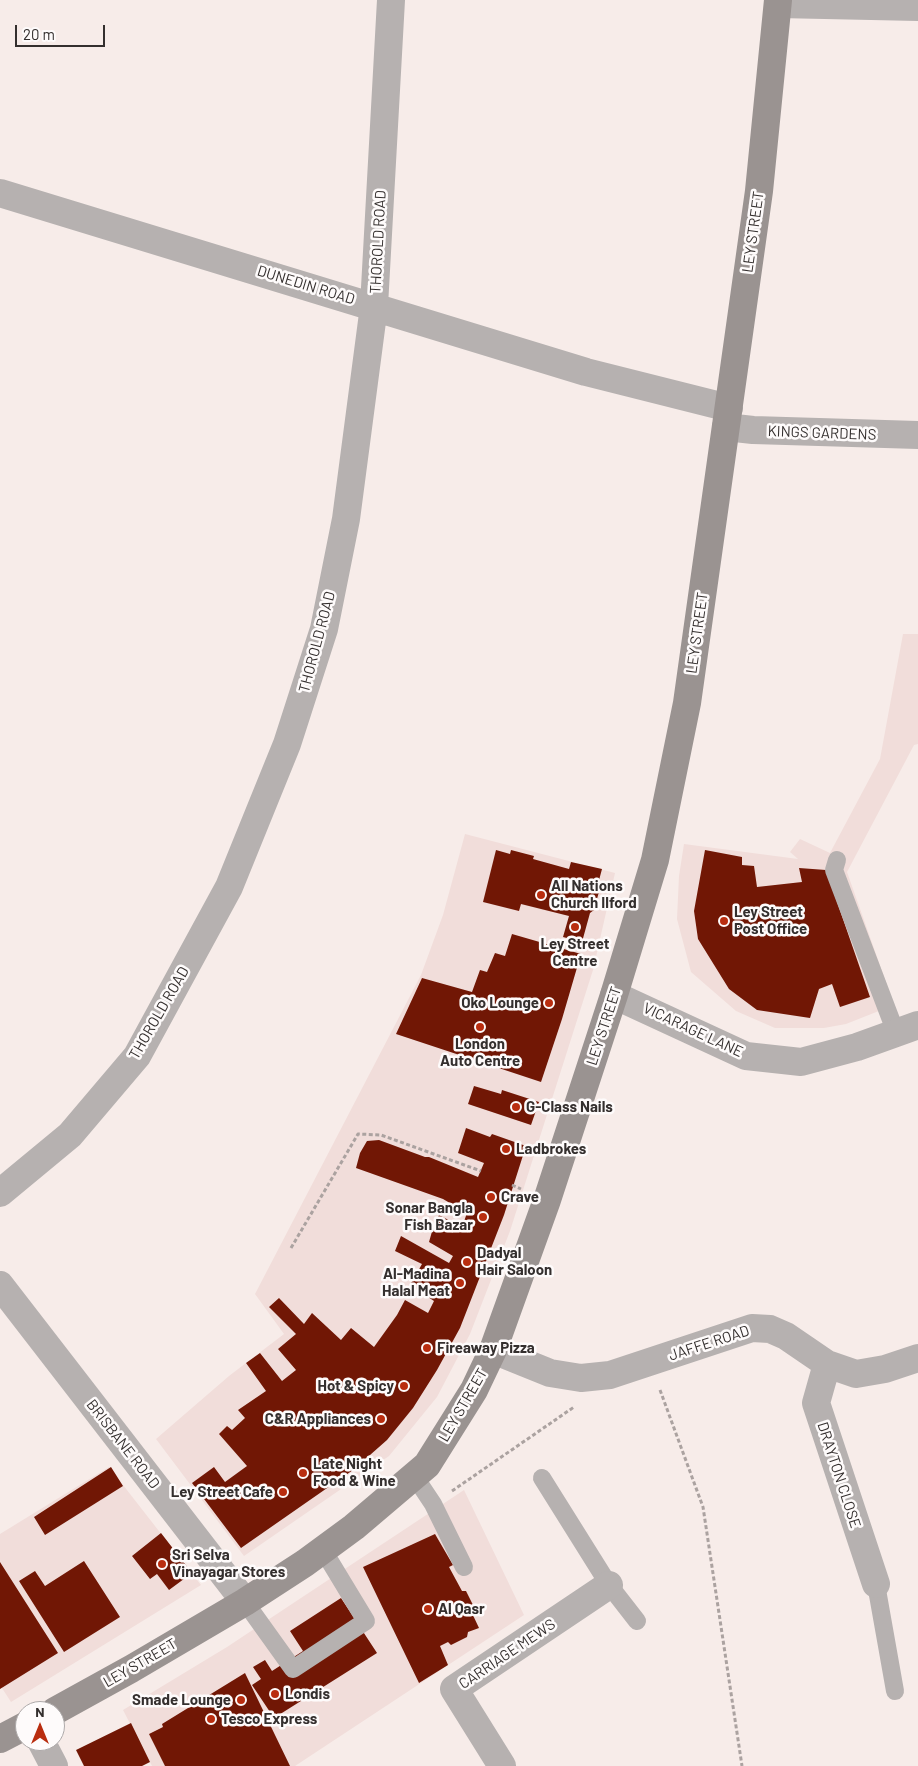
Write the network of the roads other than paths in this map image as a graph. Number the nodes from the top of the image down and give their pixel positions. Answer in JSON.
{"nodes":[{"id":1,"x":391,"y":0,"type":"edge"},
{"id":2,"x":778,"y":2,"type":"edge"},
{"id":3,"x":918,"y":7,"type":"edge"},
{"id":4,"x":0,"y":193,"type":"edge"},
{"id":5,"x":374,"y":306,"type":"junction"},
{"id":6,"x":727,"y":418,"type":"junction"},
{"id":7,"x":918,"y":435,"type":"edge"},
{"id":8,"x":837,"y":860,"type":"dead end"},
{"id":9,"x":614,"y":995,"type":"junction"},
{"id":10,"x":907,"y":1029,"type":"edge"},
{"id":11,"x":0,"y":1193,"type":"edge"},
{"id":12,"x":0,"y":1285,"type":"edge"},
{"id":13,"x":493,"y":1350,"type":"junction"},
{"id":14,"x":918,"y":1358,"type":"edge"},
{"id":15,"x":827,"y":1364,"type":"junction"},
{"id":16,"x":414,"y":1477,"type":"junction"},
{"id":17,"x":542,"y":1478,"type":"dead end"},
{"id":18,"x":323,"y":1550,"type":"junction"},
{"id":19,"x":464,"y":1567,"type":"dead end"},
{"id":20,"x":876,"y":1584,"type":"joint"},
{"id":21,"x":609,"y":1585,"type":"junction"},
{"id":22,"x":245,"y":1602,"type":"junction"},
{"id":23,"x":637,"y":1621,"type":"dead end"},
{"id":24,"x":895,"y":1691,"type":"dead end"},
{"id":25,"x":65,"y":1705,"type":"edge"},
{"id":26,"x":15,"y":1731,"type":"edge"},
{"id":27,"x":0,"y":1739,"type":"edge"},
{"id":28,"x":46,"y":1751,"type":"edge"},
{"id":29,"x":54,"y":1766,"type":"edge"},
{"id":30,"x":502,"y":1766,"type":"edge"}],
"edges":[{"from":1,"to":5,"type":"street","name":"THOROLD ROAD"},
{"from":2,"to":3,"type":"street"},
{"from":2,"to":6,"type":"street","name":"LEY STREET"},
{"from":4,"to":5,"type":"street","name":"DUNEDIN ROAD"},
{"from":5,"to":6,"type":"street","name":"DUNEDIN ROAD"},
{"from":5,"to":11,"type":"street","name":"THOROLD ROAD"},
{"from":6,"to":7,"type":"street","name":"KINGS GARDENS"},
{"from":6,"to":9,"type":"street","name":"LEY STREET"},
{"from":8,"to":10,"type":"lane"},
{"from":9,"to":10,"type":"street","name":"VICARAGE LANE"},
{"from":9,"to":13,"type":"street","name":"LEY STREET"},
{"from":12,"to":22,"type":"street","name":"BRISBANE ROAD"},
{"from":13,"to":15,"type":"street","name":"JAFFE ROAD"},
{"from":13,"to":16,"type":"street","name":"LEY STREET"},
{"from":14,"to":15,"type":"street","name":"JAFFE ROAD"},
{"from":15,"to":20,"type":"street","name":"DRAYTON CLOSE"},
{"from":16,"to":18,"type":"street","name":"LEY STREET"},
{"from":16,"to":19,"type":"lane"},
{"from":17,"to":21,"type":"lane"},
{"from":18,"to":22,"type":"street","name":"LEY STREET"},
{"from":18,"to":22,"type":"lane"},
{"from":20,"to":24,"type":"lane"},
{"from":21,"to":23,"type":"lane"},
{"from":21,"to":30,"type":"street","name":"CARRIAGE MEWS"},
{"from":22,"to":25,"type":"street","name":"LEY STREET"},
{"from":26,"to":27,"type":"street"},
{"from":28,"to":29,"type":"street"}]}
